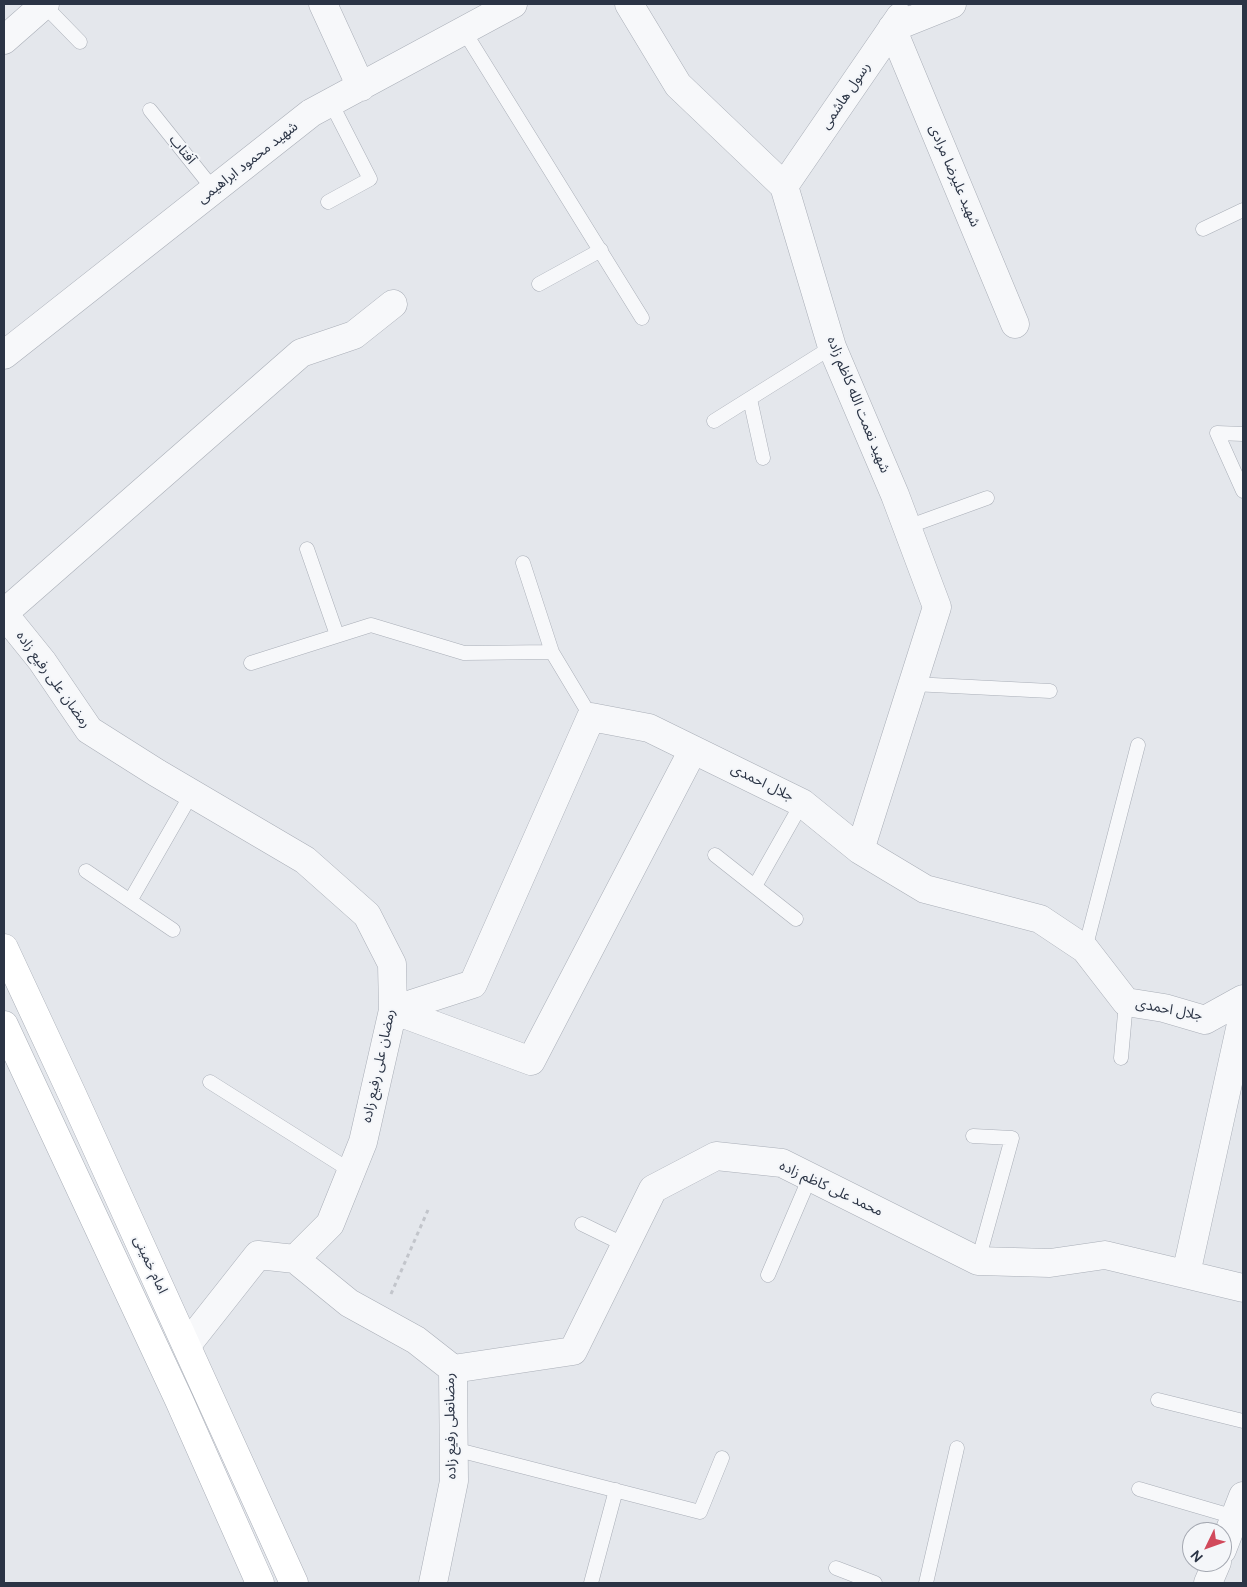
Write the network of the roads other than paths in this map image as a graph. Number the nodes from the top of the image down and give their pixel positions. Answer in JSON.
{"nodes":[{"id":1,"x":44,"y":4,"type":"edge"},
{"id":2,"x":323,"y":4,"type":"edge"},
{"id":3,"x":513,"y":4,"type":"edge"},
{"id":4,"x":628,"y":4,"type":"edge"},
{"id":5,"x":903,"y":4,"type":"edge"},
{"id":6,"x":952,"y":4,"type":"edge"},
{"id":7,"x":892,"y":28,"type":"junction"},
{"id":8,"x":464,"y":31,"type":"junction"},
{"id":9,"x":4,"y":40,"type":"edge"},
{"id":10,"x":80,"y":42,"type":"dead end"},
{"id":11,"x":361,"y":87,"type":"junction"},
{"id":12,"x":331,"y":103,"type":"junction"},
{"id":13,"x":150,"y":110,"type":"dead end"},
{"id":14,"x":784,"y":186,"type":"junction"},
{"id":15,"x":214,"y":190,"type":"junction"},
{"id":16,"x":328,"y":202,"type":"dead end"},
{"id":17,"x":1243,"y":210,"type":"edge"},
{"id":18,"x":1203,"y":229,"type":"dead end"},
{"id":19,"x":601,"y":250,"type":"junction"},
{"id":20,"x":539,"y":284,"type":"dead end"},
{"id":21,"x":393,"y":304,"type":"dead end"},
{"id":22,"x":642,"y":318,"type":"dead end"},
{"id":23,"x":1015,"y":324,"type":"dead end"},
{"id":24,"x":832,"y":347,"type":"junction"},
{"id":25,"x":4,"y":354,"type":"edge"},
{"id":26,"x":750,"y":398,"type":"junction"},
{"id":27,"x":714,"y":421,"type":"dead end"},
{"id":28,"x":1243,"y":434,"type":"edge"},
{"id":29,"x":762,"y":458,"type":"dead end"},
{"id":30,"x":1243,"y":491,"type":"edge"},
{"id":31,"x":986,"y":498,"type":"dead end"},
{"id":32,"x":907,"y":527,"type":"junction"},
{"id":33,"x":307,"y":549,"type":"dead end"},
{"id":34,"x":523,"y":563,"type":"dead end"},
{"id":35,"x":4,"y":614,"type":"edge"},
{"id":36,"x":337,"y":635,"type":"junction"},
{"id":37,"x":552,"y":652,"type":"junction"},
{"id":38,"x":251,"y":663,"type":"dead end"},
{"id":39,"x":913,"y":684,"type":"junction"},
{"id":40,"x":1050,"y":691,"type":"dead end"},
{"id":41,"x":591,"y":717,"type":"junction"},
{"id":42,"x":1138,"y":745,"type":"dead end"},
{"id":43,"x":694,"y":750,"type":"junction"},
{"id":44,"x":192,"y":793,"type":"junction"},
{"id":45,"x":802,"y":803,"type":"junction"},
{"id":46,"x":860,"y":850,"type":"junction"},
{"id":47,"x":715,"y":854,"type":"dead end"},
{"id":48,"x":86,"y":871,"type":"dead end"},
{"id":49,"x":755,"y":886,"type":"junction"},
{"id":50,"x":130,"y":901,"type":"junction"},
{"id":51,"x":796,"y":920,"type":"dead end"},
{"id":52,"x":173,"y":930,"type":"dead end"},
{"id":53,"x":4,"y":948,"type":"edge"},
{"id":54,"x":1085,"y":949,"type":"junction"},
{"id":55,"x":1243,"y":999,"type":"edge"},
{"id":56,"x":1126,"y":1002,"type":"junction"},
{"id":57,"x":393,"y":1010,"type":"junction"},
{"id":58,"x":1243,"y":1015,"type":"edge"},
{"id":59,"x":4,"y":1025,"type":"edge"},
{"id":60,"x":1120,"y":1058,"type":"dead end"},
{"id":61,"x":210,"y":1082,"type":"dead end"},
{"id":62,"x":973,"y":1136,"type":"dead end"},
{"id":63,"x":351,"y":1172,"type":"junction"},
{"id":64,"x":810,"y":1177,"type":"junction"},
{"id":65,"x":582,"y":1224,"type":"dead end"},
{"id":66,"x":625,"y":1245,"type":"junction"},
{"id":67,"x":295,"y":1259,"type":"junction"},
{"id":68,"x":978,"y":1261,"type":"junction"},
{"id":69,"x":1186,"y":1274,"type":"junction"},
{"id":70,"x":768,"y":1275,"type":"dead end"},
{"id":71,"x":1243,"y":1288,"type":"edge"},
{"id":72,"x":187,"y":1345,"type":"junction"},
{"id":73,"x":453,"y":1369,"type":"junction"},
{"id":74,"x":1158,"y":1400,"type":"dead end"},
{"id":75,"x":1243,"y":1421,"type":"edge"},
{"id":76,"x":957,"y":1448,"type":"dead end"},
{"id":77,"x":454,"y":1449,"type":"junction"},
{"id":78,"x":722,"y":1458,"type":"dead end"},
{"id":79,"x":1138,"y":1489,"type":"dead end"},
{"id":80,"x":616,"y":1490,"type":"junction"},
{"id":81,"x":1241,"y":1511,"type":"edge"},
{"id":82,"x":1232,"y":1529,"type":"edge"},
{"id":83,"x":836,"y":1568,"type":"dead end"},
{"id":84,"x":260,"y":1583,"type":"edge"},
{"id":85,"x":294,"y":1583,"type":"edge"},
{"id":86,"x":433,"y":1583,"type":"edge"},
{"id":87,"x":591,"y":1583,"type":"edge"},
{"id":88,"x":875,"y":1583,"type":"edge"},
{"id":89,"x":926,"y":1583,"type":"edge"}],
"edges":[{"from":1,"to":9,"type":"street"},
{"from":1,"to":10,"type":"lane"},
{"from":2,"to":11,"type":"street"},
{"from":3,"to":8,"type":"street","name":"شهید محمود ابراهیمی"},
{"from":4,"to":14,"type":"street","name":"شهید نعمت الله کاظم زاده"},
{"from":5,"to":7,"type":"street","name":"رسول هاشمی"},
{"from":6,"to":7,"type":"street"},
{"from":7,"to":14,"type":"street","name":"رسول هاشمی"},
{"from":7,"to":23,"type":"street","name":"شهید علیرضا مرادی"},
{"from":8,"to":11,"type":"street","name":"شهید محمود ابراهیمی"},
{"from":8,"to":19,"type":"lane"},
{"from":11,"to":12,"type":"street","name":"شهید محمود ابراهیمی"},
{"from":12,"to":15,"type":"street","name":"شهید محمود ابراهیمی"},
{"from":12,"to":16,"type":"lane"},
{"from":13,"to":15,"type":"lane","name":"آفتاب"},
{"from":14,"to":24,"type":"street","name":"شهید نعمت الله کاظم زاده"},
{"from":15,"to":25,"type":"street","name":"شهید محمود ابراهیمی"},
{"from":17,"to":18,"type":"lane"},
{"from":19,"to":20,"type":"lane"},
{"from":19,"to":22,"type":"lane"},
{"from":21,"to":35,"type":"street"},
{"from":24,"to":26,"type":"lane"},
{"from":24,"to":32,"type":"street","name":"شهید نعمت الله کاظم زاده"},
{"from":26,"to":27,"type":"lane"},
{"from":26,"to":29,"type":"lane"},
{"from":28,"to":30,"type":"lane"},
{"from":31,"to":32,"type":"lane"},
{"from":32,"to":39,"type":"street","name":"شهید نعمت الله کاظم زاده"},
{"from":33,"to":36,"type":"lane"},
{"from":34,"to":37,"type":"lane"},
{"from":35,"to":44,"type":"street","name":"رمضان علی رفیع زاده"},
{"from":36,"to":37,"type":"lane"},
{"from":36,"to":38,"type":"lane"},
{"from":37,"to":41,"type":"lane"},
{"from":39,"to":40,"type":"lane"},
{"from":39,"to":46,"type":"street","name":"شهید نعمت الله کاظم زاده"},
{"from":41,"to":43,"type":"street","name":"جلال احمدی"},
{"from":41,"to":57,"type":"street"},
{"from":42,"to":54,"type":"lane"},
{"from":43,"to":45,"type":"street","name":"جلال احمدی"},
{"from":43,"to":57,"type":"street"},
{"from":44,"to":50,"type":"lane"},
{"from":44,"to":57,"type":"street","name":"رمضان علی رفیع زاده"},
{"from":45,"to":46,"type":"street","name":"جلال احمدی"},
{"from":45,"to":49,"type":"lane"},
{"from":46,"to":54,"type":"street","name":"جلال احمدی"},
{"from":47,"to":49,"type":"lane"},
{"from":48,"to":50,"type":"lane"},
{"from":49,"to":51,"type":"lane"},
{"from":50,"to":52,"type":"lane"},
{"from":53,"to":72,"type":"main road","name":"امام خمینی"},
{"from":54,"to":56,"type":"street","name":"جلال احمدی"},
{"from":55,"to":56,"type":"street","name":"جلال احمدی"},
{"from":56,"to":60,"type":"lane"},
{"from":57,"to":63,"type":"street","name":"رمضان علی رفیع زاده"},
{"from":58,"to":69,"type":"street"},
{"from":59,"to":84,"type":"main road"},
{"from":61,"to":63,"type":"lane"},
{"from":62,"to":68,"type":"lane"},
{"from":63,"to":67,"type":"street","name":"رمضان علی رفیع زاده"},
{"from":64,"to":66,"type":"street","name":"محمد علی کاظم زاده"},
{"from":64,"to":68,"type":"street","name":"محمد علی کاظم زاده"},
{"from":64,"to":70,"type":"lane"},
{"from":65,"to":66,"type":"lane"},
{"from":66,"to":73,"type":"street","name":"محمد علی کاظم زاده"},
{"from":67,"to":72,"type":"street"},
{"from":67,"to":73,"type":"street","name":"رمضانعلی رفیع زاده"},
{"from":68,"to":69,"type":"street","name":"محمد علی کاظم زاده"},
{"from":69,"to":71,"type":"street","name":"محمد علی کاظم زاده"},
{"from":72,"to":85,"type":"main road","name":"امام خمینی"},
{"from":73,"to":77,"type":"street","name":"رمضانعلی رفیع زاده"},
{"from":74,"to":75,"type":"lane"},
{"from":76,"to":89,"type":"lane"},
{"from":77,"to":80,"type":"lane"},
{"from":77,"to":86,"type":"street","name":"رمضانعلی رفیع زاده"},
{"from":78,"to":80,"type":"lane"},
{"from":79,"to":81,"type":"lane"},
{"from":80,"to":87,"type":"lane"},
{"from":81,"to":82,"type":"street"},
{"from":83,"to":88,"type":"lane"}]}
